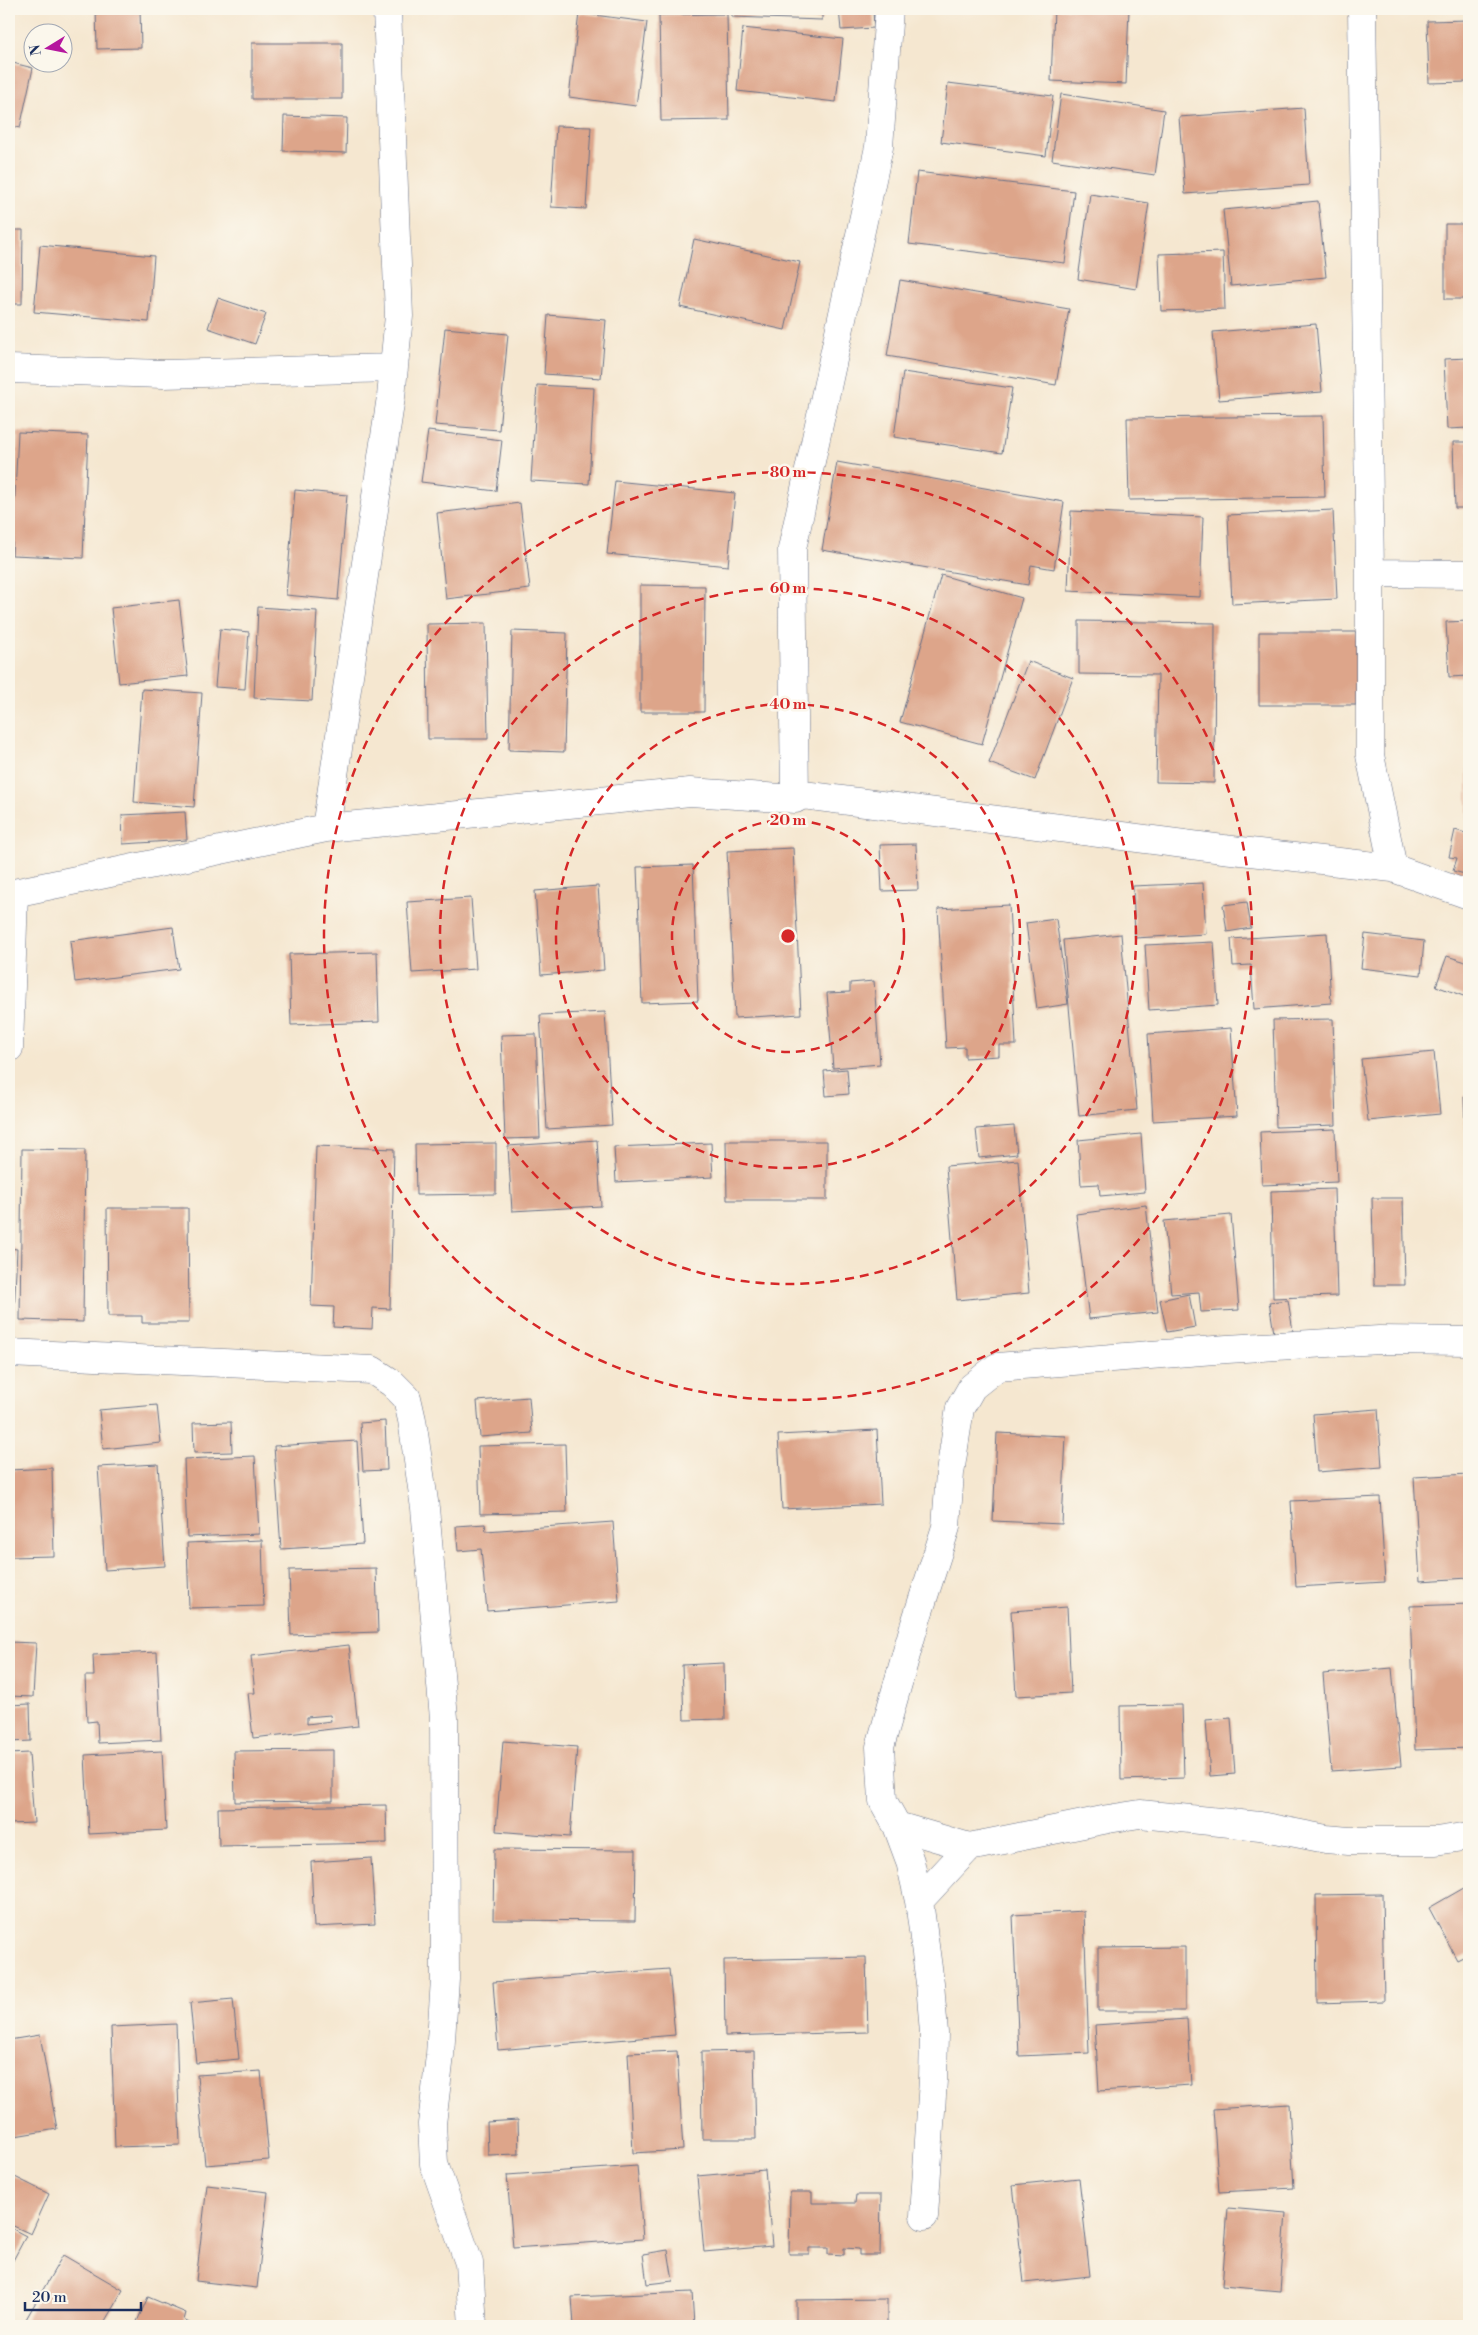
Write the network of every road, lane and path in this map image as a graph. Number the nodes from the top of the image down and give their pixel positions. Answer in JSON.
{"nodes":[{"id":1,"x":387,"y":9,"type":"edge"},
{"id":2,"x":889,"y":9,"type":"edge"},
{"id":3,"x":1362,"y":9,"type":"edge"},
{"id":4,"x":394,"y":368,"type":"junction"},
{"id":5,"x":9,"y":369,"type":"edge"},
{"id":6,"x":1370,"y":573,"type":"junction"},
{"id":7,"x":1469,"y":574,"type":"edge"},
{"id":8,"x":795,"y":799,"type":"junction"},
{"id":9,"x":326,"y":828,"type":"junction"},
{"id":10,"x":1393,"y":868,"type":"junction"},
{"id":11,"x":11,"y":893,"type":"edge"},
{"id":12,"x":1469,"y":895,"type":"edge"},
{"id":13,"x":9,"y":1048,"type":"edge"},
{"id":14,"x":1469,"y":1340,"type":"edge"},
{"id":15,"x":9,"y":1353,"type":"edge"},
{"id":16,"x":897,"y":1826,"type":"junction"},
{"id":17,"x":1469,"y":1836,"type":"edge"},
{"id":18,"x":969,"y":1847,"type":"junction"},
{"id":19,"x":918,"y":1901,"type":"junction"},
{"id":20,"x":924,"y":2216,"type":"dead end"},
{"id":21,"x":473,"y":2326,"type":"edge"}],
"edges":[{"from":1,"to":4,"type":"street"},
{"from":2,"to":8,"type":"street"},
{"from":3,"to":6,"type":"street"},
{"from":4,"to":5,"type":"street"},
{"from":4,"to":9,"type":"street"},
{"from":6,"to":7,"type":"street"},
{"from":6,"to":10,"type":"street"},
{"from":8,"to":9,"type":"street"},
{"from":8,"to":10,"type":"street"},
{"from":9,"to":11,"type":"street"},
{"from":10,"to":12,"type":"street"},
{"from":11,"to":13,"type":"street"},
{"from":14,"to":16,"type":"street"},
{"from":15,"to":21,"type":"street"},
{"from":16,"to":18,"type":"street"},
{"from":16,"to":19,"type":"street"},
{"from":17,"to":18,"type":"street"},
{"from":18,"to":19,"type":"street"},
{"from":19,"to":20,"type":"street"}]}
